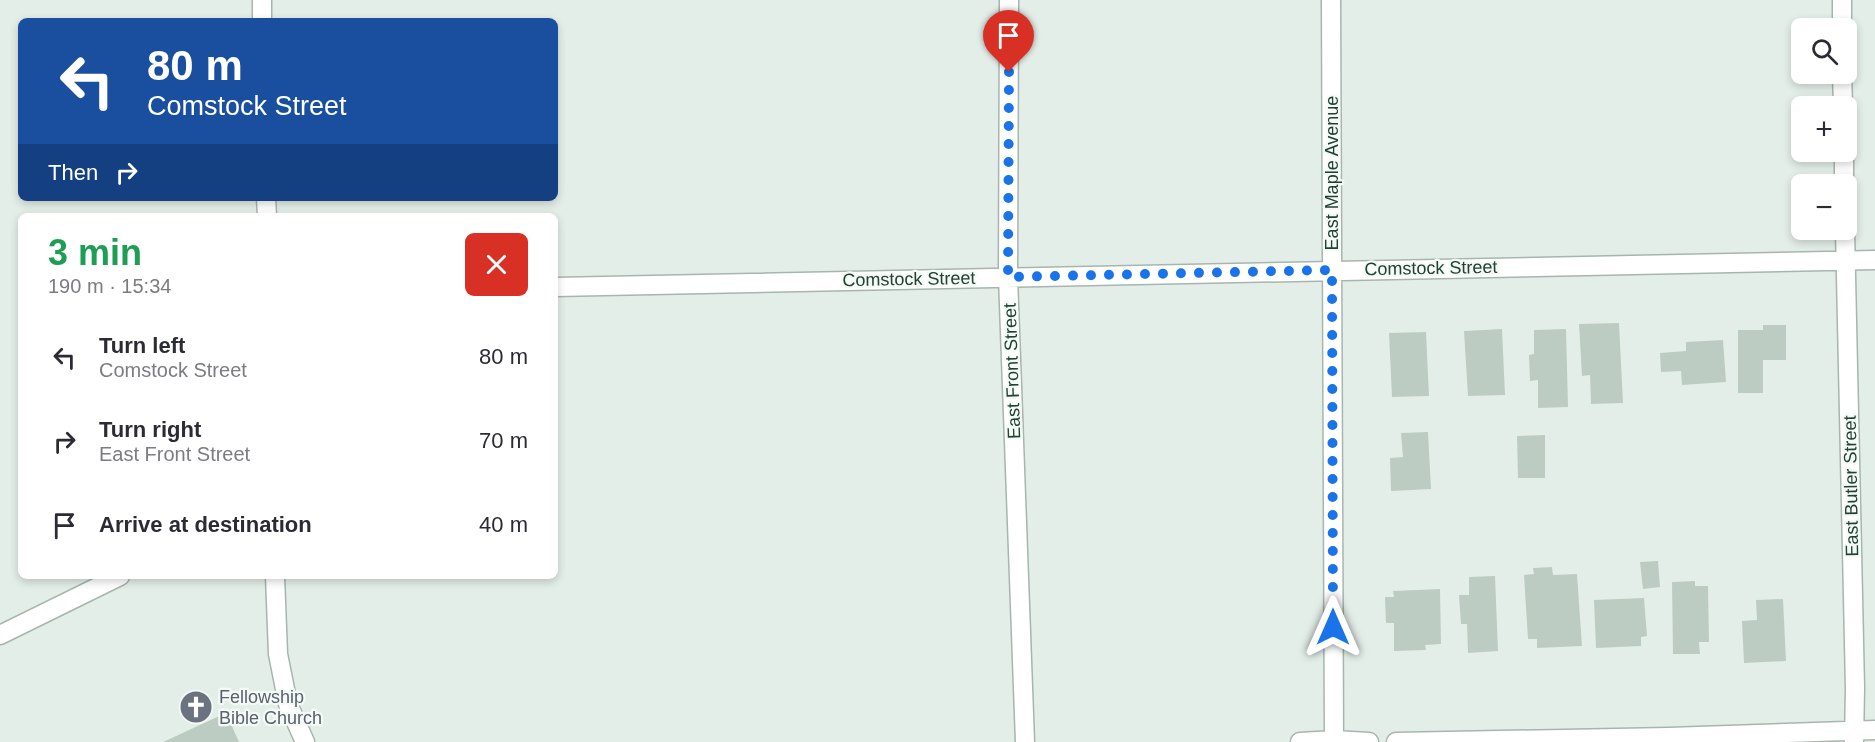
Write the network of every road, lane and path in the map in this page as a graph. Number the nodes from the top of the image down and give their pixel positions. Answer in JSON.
{"nodes":[{"id":1,"x":262,"y":0,"type":"edge"},
{"id":2,"x":1009,"y":0,"type":"edge"},
{"id":3,"x":1330,"y":0,"type":"edge"},
{"id":4,"x":1842,"y":0,"type":"edge"},
{"id":5,"x":262,"y":18,"type":"edge"},
{"id":6,"x":1842,"y":18,"type":"edge"},
{"id":7,"x":1845,"y":240,"type":"edge"},
{"id":8,"x":1875,"y":260,"type":"edge"},
{"id":9,"x":1846,"y":261,"type":"junction"},
{"id":10,"x":1332,"y":270,"type":"junction"},
{"id":11,"x":1008,"y":277,"type":"junction"},
{"id":12,"x":558,"y":287,"type":"edge"},
{"id":13,"x":114,"y":579,"type":"edge"},
{"id":14,"x":275,"y":579,"type":"edge"},
{"id":15,"x":0,"y":635,"type":"edge"},
{"id":16,"x":1875,"y":730,"type":"edge"},
{"id":17,"x":1854,"y":736,"type":"edge"},
{"id":18,"x":1334,"y":741,"type":"edge"},
{"id":19,"x":305,"y":742,"type":"edge"},
{"id":20,"x":1024,"y":742,"type":"edge"},
{"id":21,"x":1300,"y":742,"type":"edge"},
{"id":22,"x":1369,"y":742,"type":"edge"},
{"id":23,"x":1396,"y":742,"type":"edge"}],
"edges":[{"from":1,"to":5,"type":"street"},
{"from":2,"to":11,"type":"street","name":"East Front Street"},
{"from":3,"to":10,"type":"street","name":"East Maple Avenue"},
{"from":4,"to":6,"type":"street"},
{"from":7,"to":9,"type":"street","name":"East Butler Street"},
{"from":8,"to":9,"type":"street","name":"Comstock Street"},
{"from":9,"to":10,"type":"street","name":"Comstock Street"},
{"from":9,"to":17,"type":"street","name":"East Butler Street"},
{"from":10,"to":11,"type":"street","name":"Comstock Street"},
{"from":10,"to":18,"type":"street","name":"East Maple Avenue"},
{"from":11,"to":12,"type":"street","name":"Comstock Street"},
{"from":11,"to":20,"type":"street","name":"East Front Street"},
{"from":13,"to":15,"type":"street"},
{"from":14,"to":19,"type":"street"},
{"from":16,"to":17,"type":"street"},
{"from":17,"to":23,"type":"street"},
{"from":18,"to":21,"type":"street"},
{"from":18,"to":22,"type":"street"}]}
